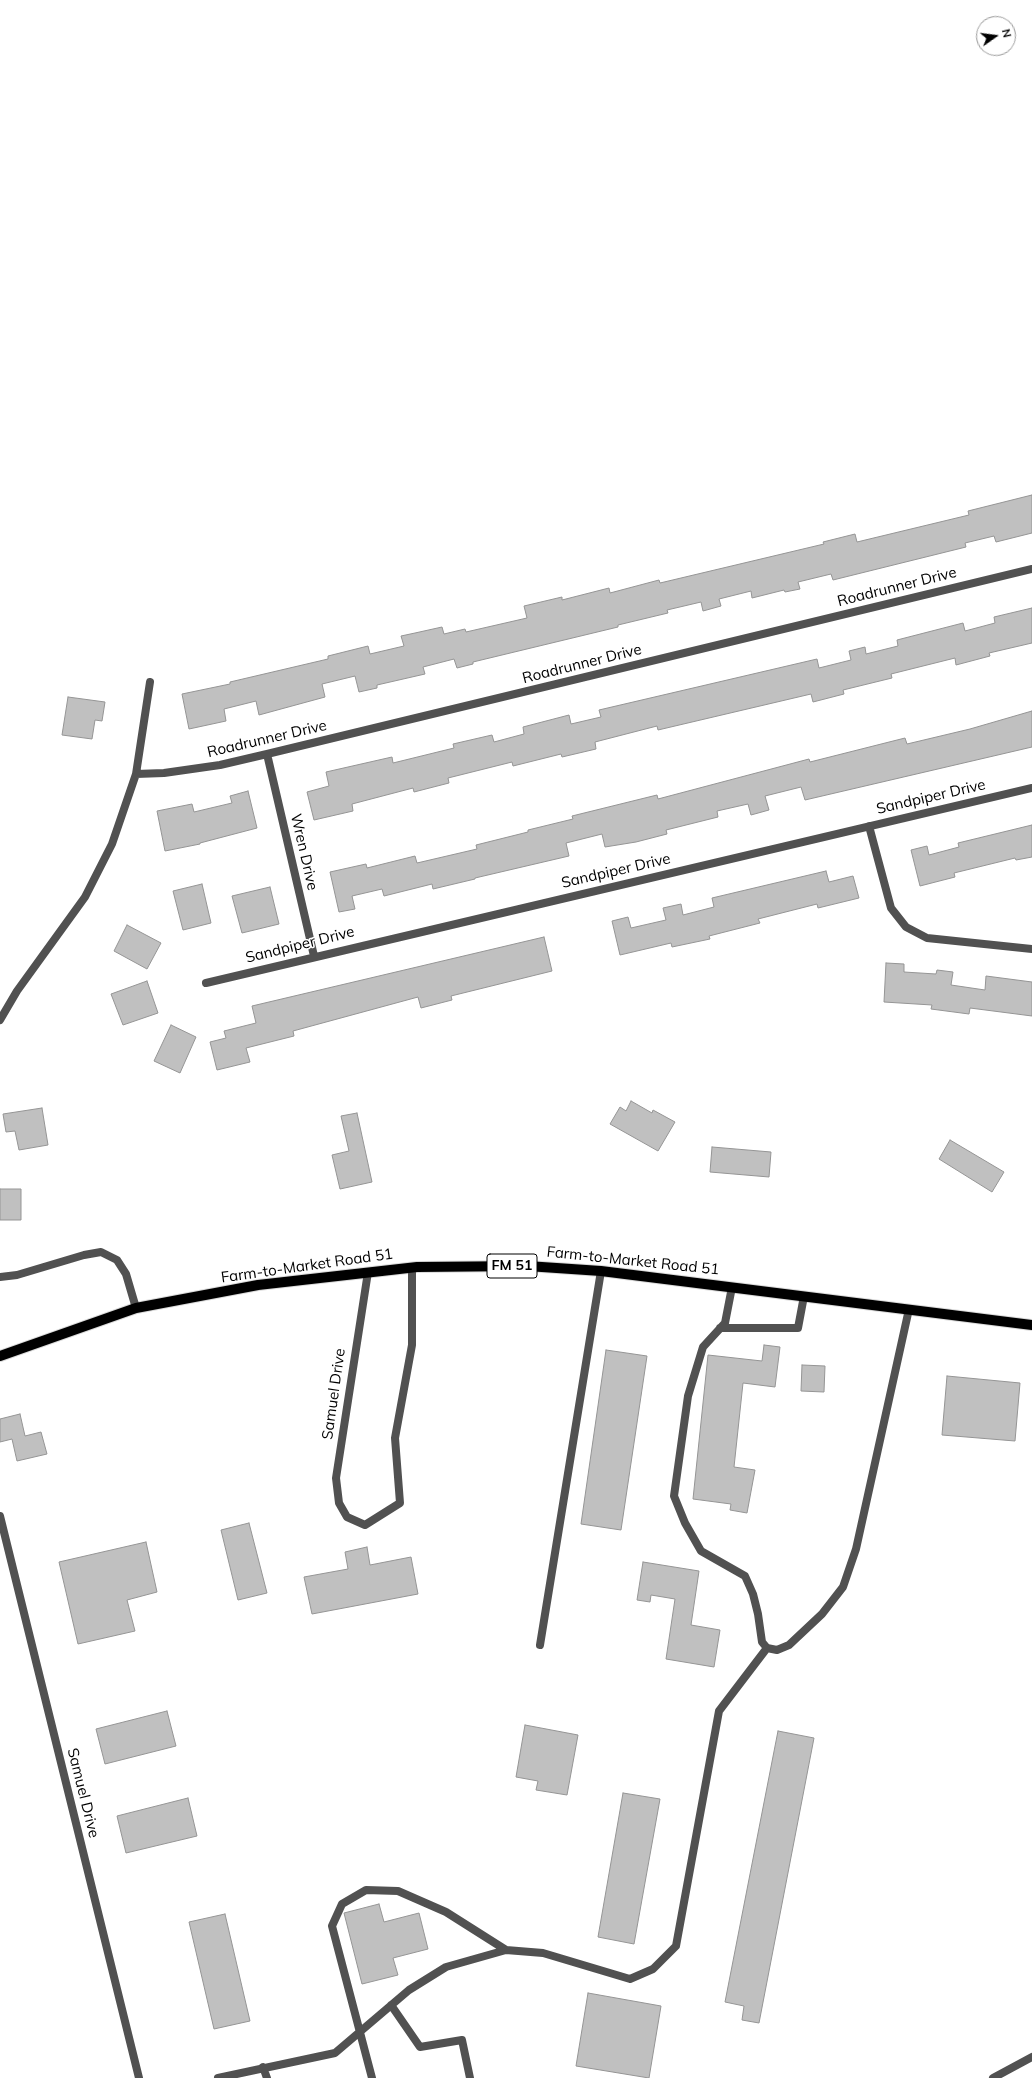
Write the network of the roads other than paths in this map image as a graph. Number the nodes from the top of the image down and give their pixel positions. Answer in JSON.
{"nodes":[{"id":1,"x":1032,"y":569,"type":"edge"},
{"id":2,"x":150,"y":682,"type":"dead end"},
{"id":3,"x":267,"y":754,"type":"junction"},
{"id":4,"x":136,"y":774,"type":"junction"},
{"id":5,"x":1032,"y":788,"type":"edge"},
{"id":6,"x":869,"y":826,"type":"junction"},
{"id":7,"x":1032,"y":949,"type":"edge"},
{"id":8,"x":314,"y":956,"type":"junction"},
{"id":9,"x":206,"y":982,"type":"dead end"},
{"id":10,"x":0,"y":1020,"type":"edge"},
{"id":11,"x":412,"y":1267,"type":"junction"},
{"id":12,"x":601,"y":1271,"type":"junction"},
{"id":13,"x":368,"y":1272,"type":"junction"},
{"id":14,"x":0,"y":1277,"type":"edge"},
{"id":15,"x":732,"y":1287,"type":"junction"},
{"id":16,"x":804,"y":1296,"type":"junction"},
{"id":17,"x":136,"y":1308,"type":"junction"},
{"id":18,"x":909,"y":1310,"type":"junction"},
{"id":19,"x":1032,"y":1325,"type":"edge"},
{"id":20,"x":720,"y":1328,"type":"junction"},
{"id":21,"x":0,"y":1356,"type":"edge"},
{"id":22,"x":0,"y":1516,"type":"edge"},
{"id":23,"x":540,"y":1645,"type":"dead end"},
{"id":24,"x":767,"y":1648,"type":"junction"},
{"id":25,"x":506,"y":1950,"type":"junction"},
{"id":26,"x":391,"y":2005,"type":"junction"},
{"id":27,"x":360,"y":2031,"type":"junction"},
{"id":28,"x":1032,"y":2057,"type":"edge"},
{"id":29,"x":263,"y":2068,"type":"junction"},
{"id":30,"x":139,"y":2078,"type":"edge"},
{"id":31,"x":218,"y":2078,"type":"edge"},
{"id":32,"x":267,"y":2078,"type":"edge"},
{"id":33,"x":372,"y":2078,"type":"edge"},
{"id":34,"x":470,"y":2078,"type":"edge"},
{"id":35,"x":993,"y":2078,"type":"edge"}],
"edges":[{"from":1,"to":3,"type":"street","name":"Roadrunner Drive"},
{"from":2,"to":4,"type":"street"},
{"from":3,"to":4,"type":"street","name":"Roadrunner Drive"},
{"from":3,"to":8,"type":"street","name":"Wren Drive"},
{"from":4,"to":10,"type":"street"},
{"from":5,"to":6,"type":"street","name":"Sandpiper Drive"},
{"from":6,"to":7,"type":"street"},
{"from":6,"to":8,"type":"street","name":"Sandpiper Drive"},
{"from":8,"to":9,"type":"street","name":"Sandpiper Drive"},
{"from":11,"to":12,"type":"main road","name":"Farm-to-Market Road 51","number":"FM 51"},
{"from":11,"to":13,"type":"main road","name":"Farm-to-Market Road 51","number":"FM 51"},
{"from":11,"to":13,"type":"street","name":"Samuel Drive"},
{"from":12,"to":15,"type":"main road","name":"Farm-to-Market Road 51","number":"FM 51"},
{"from":12,"to":23,"type":"street"},
{"from":13,"to":17,"type":"main road","name":"Farm-to-Market Road 51","number":"FM 51"},
{"from":14,"to":17,"type":"street"},
{"from":15,"to":16,"type":"main road","name":"Farm-to-Market Road 51","number":"FM 51"},
{"from":15,"to":20,"type":"street"},
{"from":16,"to":18,"type":"main road","name":"Farm-to-Market Road 51","number":"FM 51"},
{"from":16,"to":20,"type":"street"},
{"from":17,"to":21,"type":"main road","name":"Farm-to-Market Road 51","number":"FM 51"},
{"from":18,"to":19,"type":"main road","name":"Farm-to-Market Road 51","number":"FM 51"},
{"from":18,"to":24,"type":"street"},
{"from":20,"to":24,"type":"street"},
{"from":22,"to":30,"type":"street","name":"Samuel Drive"},
{"from":24,"to":25,"type":"street"},
{"from":25,"to":26,"type":"street"},
{"from":25,"to":27,"type":"street"},
{"from":26,"to":27,"type":"street"},
{"from":26,"to":34,"type":"street"},
{"from":27,"to":29,"type":"street"},
{"from":27,"to":33,"type":"street"},
{"from":28,"to":35,"type":"street"},
{"from":29,"to":31,"type":"street"},
{"from":29,"to":32,"type":"street"}]}
